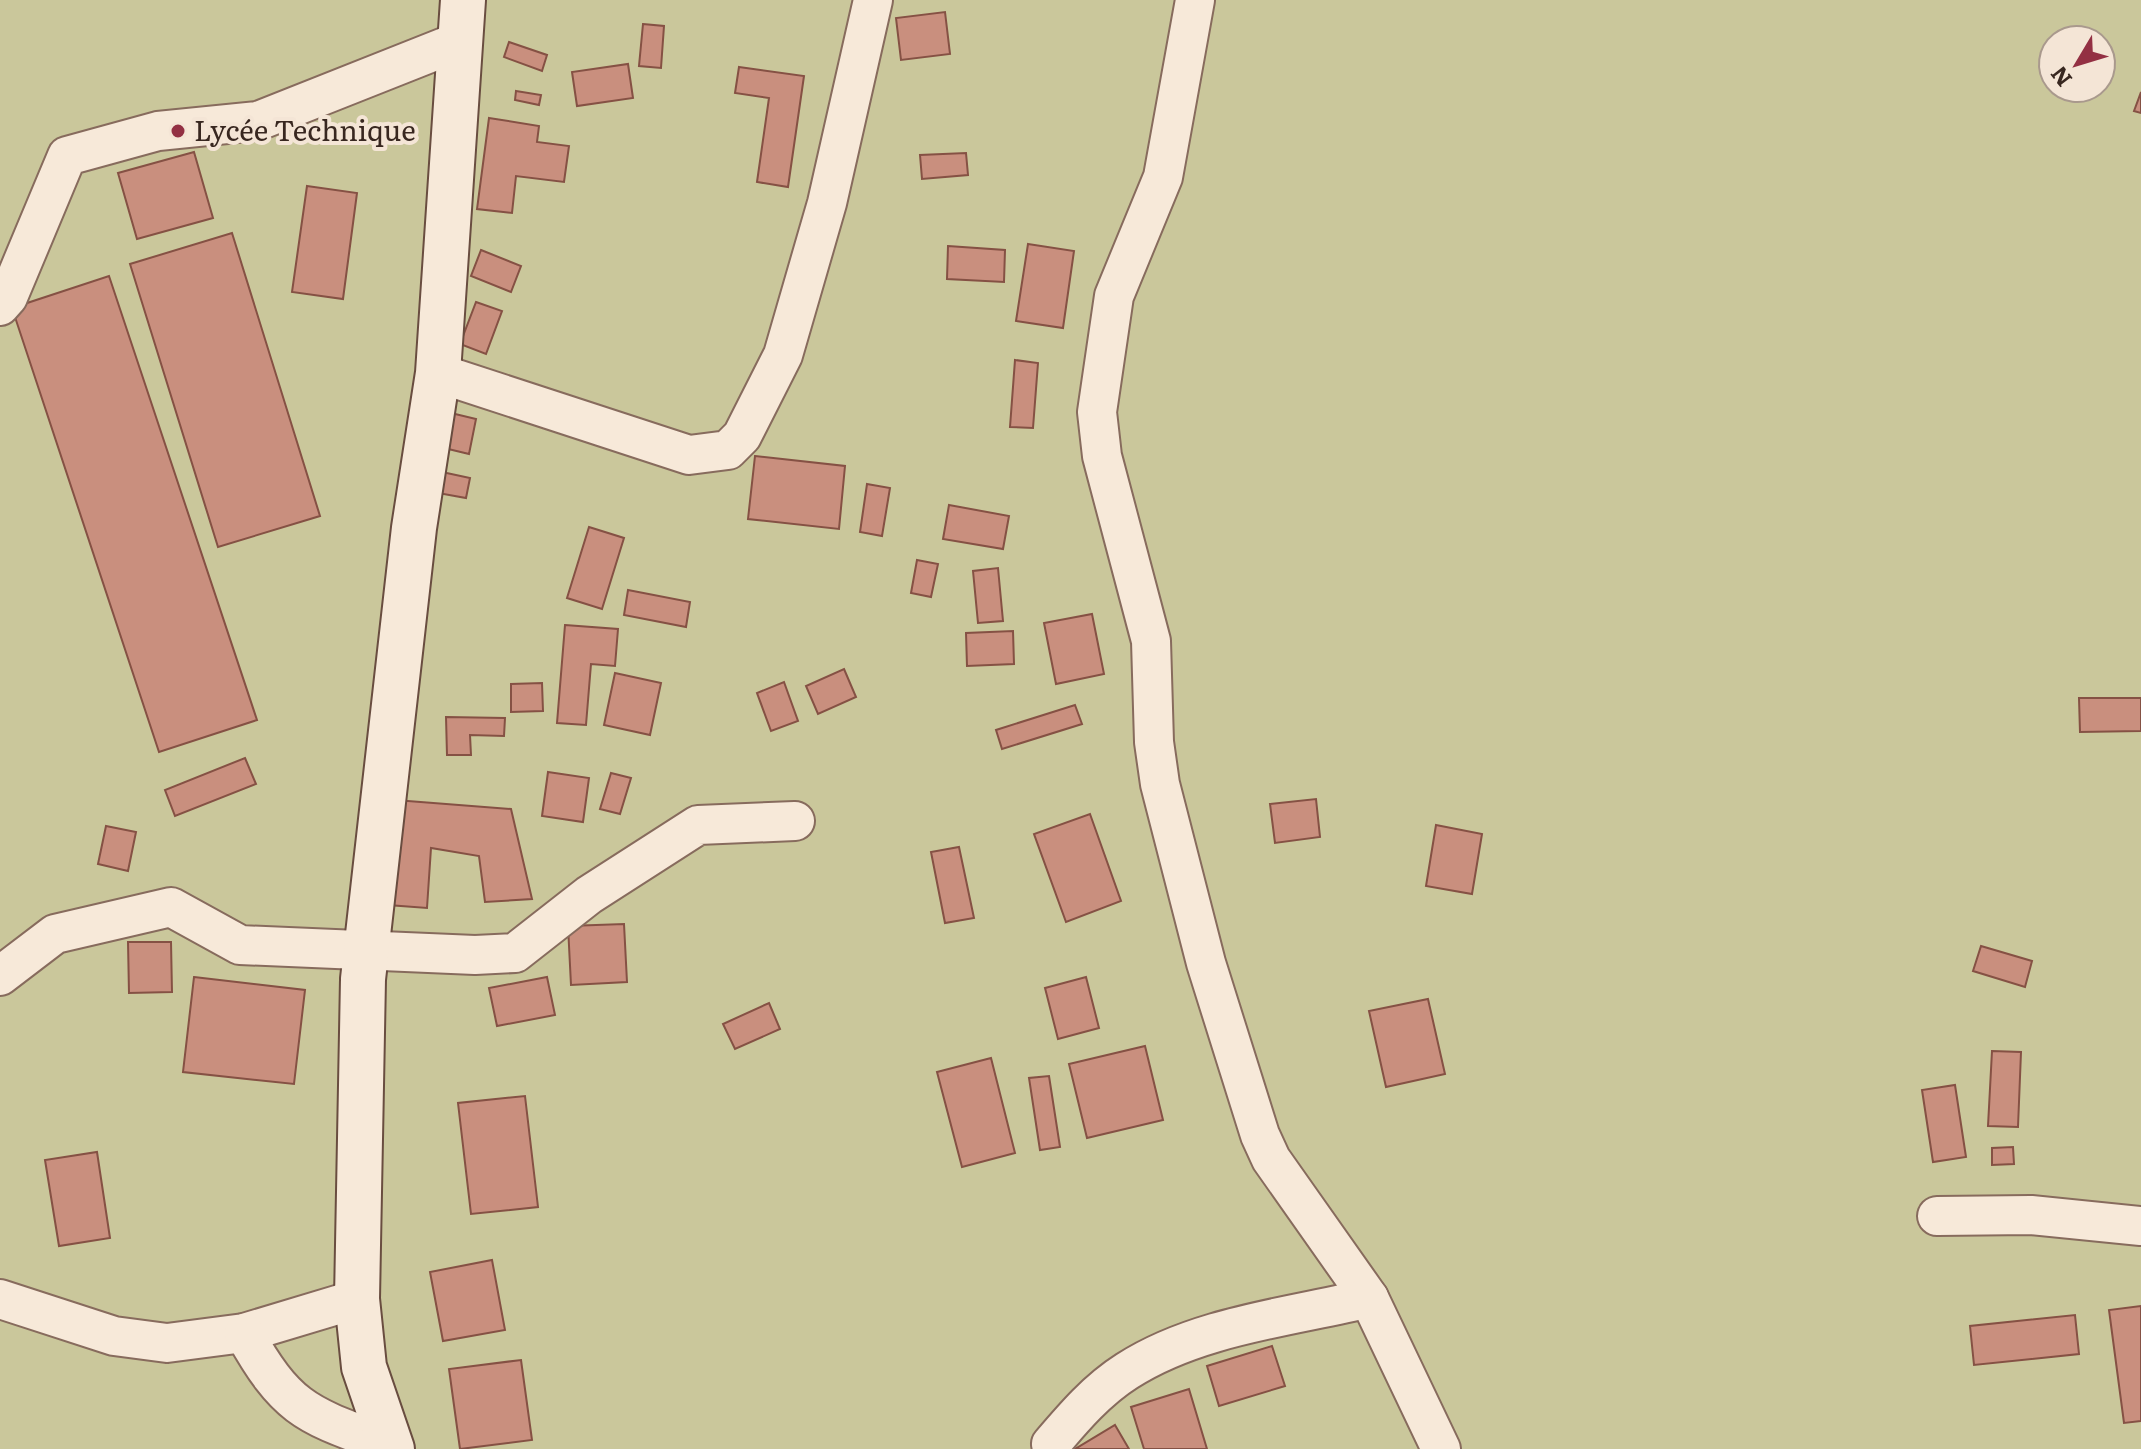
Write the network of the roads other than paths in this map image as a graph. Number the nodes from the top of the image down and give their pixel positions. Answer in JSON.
{"nodes":[{"id":1,"x":873,"y":0,"type":"edge"},
{"id":2,"x":1195,"y":0,"type":"edge"},
{"id":3,"x":462,"y":21,"type":"edge"},
{"id":4,"x":0,"y":306,"type":"edge"},
{"id":5,"x":438,"y":373,"type":"junction"},
{"id":6,"x":795,"y":821,"type":"dead end"},
{"id":7,"x":367,"y":948,"type":"junction"},
{"id":8,"x":0,"y":976,"type":"edge"},
{"id":9,"x":1937,"y":1216,"type":"dead end"},
{"id":10,"x":2141,"y":1226,"type":"edge"},
{"id":11,"x":1369,"y":1298,"type":"junction"},
{"id":12,"x":0,"y":1299,"type":"edge"},
{"id":13,"x":357,"y":1299,"type":"junction"},
{"id":14,"x":244,"y":1333,"type":"junction"},
{"id":15,"x":391,"y":1447,"type":"edge"},
{"id":16,"x":1052,"y":1449,"type":"edge"},
{"id":17,"x":1441,"y":1449,"type":"edge"}],
"edges":[{"from":1,"to":5,"type":"street"},
{"from":2,"to":11,"type":"street"},
{"from":3,"to":4,"type":"street"},
{"from":3,"to":5,"type":"street"},
{"from":5,"to":7,"type":"street"},
{"from":6,"to":7,"type":"street"},
{"from":7,"to":8,"type":"street"},
{"from":7,"to":13,"type":"street"},
{"from":9,"to":10,"type":"street"},
{"from":11,"to":16,"type":"street"},
{"from":11,"to":17,"type":"street"},
{"from":12,"to":14,"type":"street"},
{"from":13,"to":14,"type":"street"},
{"from":13,"to":15,"type":"street"},
{"from":14,"to":15,"type":"street"}]}
